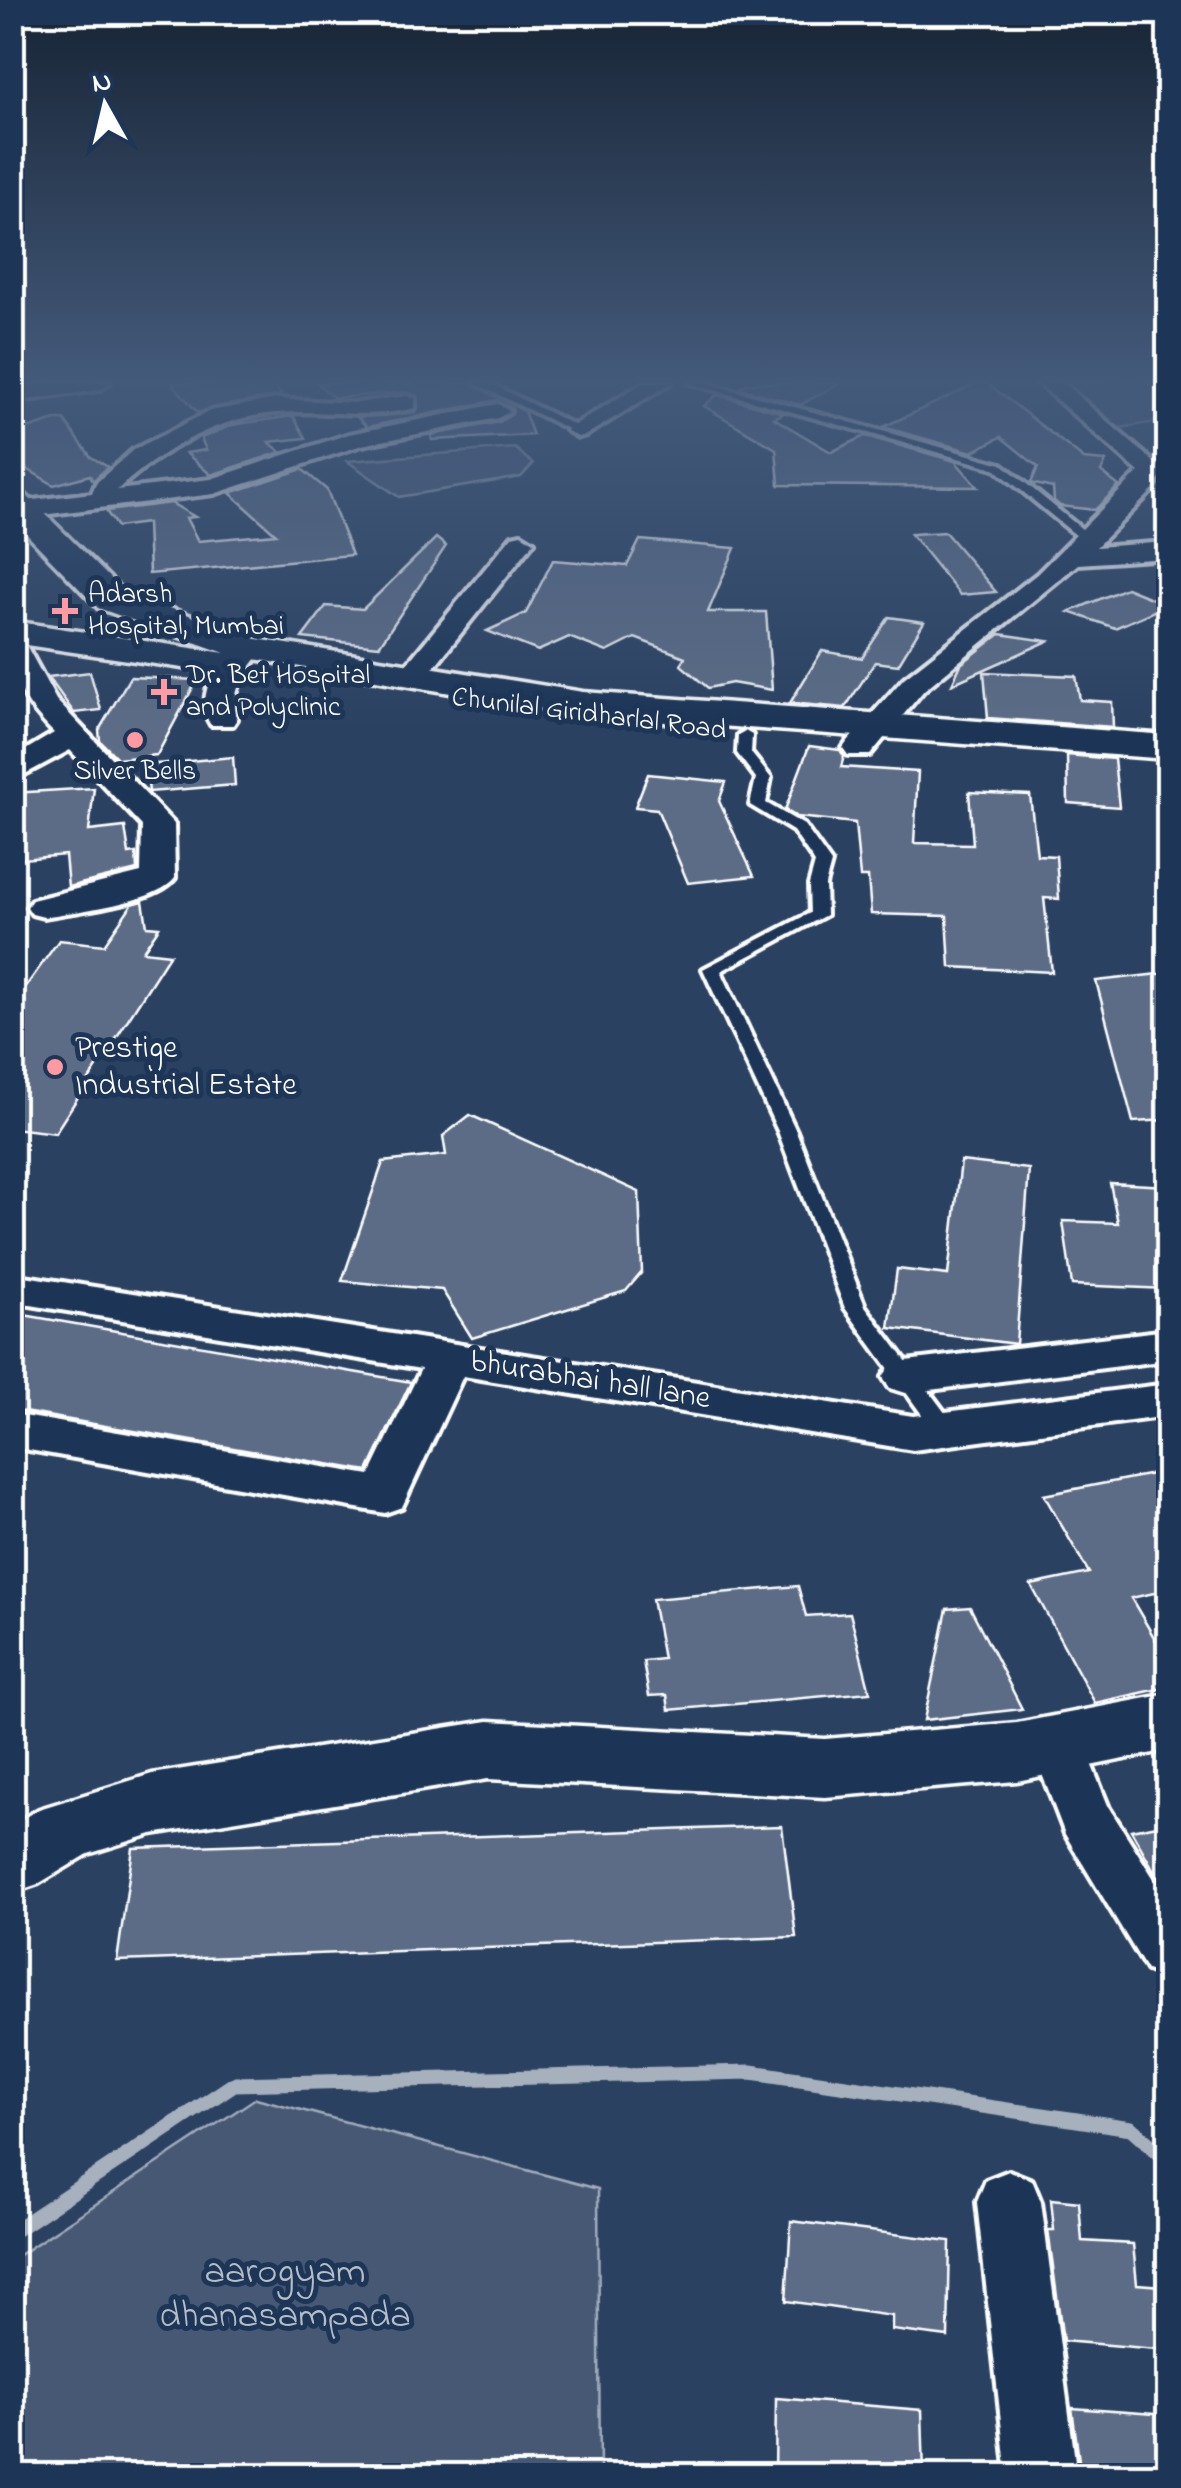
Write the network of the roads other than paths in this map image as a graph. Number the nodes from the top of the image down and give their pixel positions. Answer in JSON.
{"nodes":[{"id":1,"x":82,"y":499,"type":"edge"},
{"id":2,"x":1031,"y":499,"type":"edge"},
{"id":3,"x":1129,"y":499,"type":"edge"},
{"id":4,"x":19,"y":505,"type":"edge"},
{"id":5,"x":521,"y":542,"type":"dead end"},
{"id":6,"x":1078,"y":547,"type":"junction"},
{"id":7,"x":1168,"y":550,"type":"edge"},
{"id":8,"x":111,"y":600,"type":"junction"},
{"id":9,"x":167,"y":619,"type":"junction"},
{"id":10,"x":12,"y":632,"type":"edge"},
{"id":11,"x":50,"y":639,"type":"junction"},
{"id":12,"x":12,"y":646,"type":"edge"},
{"id":13,"x":126,"y":650,"type":"junction"},
{"id":14,"x":242,"y":657,"type":"junction"},
{"id":15,"x":410,"y":678,"type":"junction"},
{"id":16,"x":222,"y":719,"type":"dead end"},
{"id":17,"x":73,"y":735,"type":"junction"},
{"id":18,"x":745,"y":736,"type":"junction"},
{"id":19,"x":867,"y":737,"type":"junction"},
{"id":20,"x":1168,"y":746,"type":"edge"},
{"id":21,"x":1168,"y":768,"type":"edge"},
{"id":22,"x":12,"y":772,"type":"edge"},
{"id":23,"x":44,"y":908,"type":"dead end"},
{"id":24,"x":12,"y":1288,"type":"edge"},
{"id":25,"x":1168,"y":1344,"type":"edge"},
{"id":26,"x":449,"y":1358,"type":"junction"},
{"id":27,"x":906,"y":1377,"type":"junction"},
{"id":28,"x":1168,"y":1400,"type":"edge"},
{"id":29,"x":12,"y":1430,"type":"edge"},
{"id":30,"x":947,"y":1432,"type":"junction"},
{"id":31,"x":1168,"y":1722,"type":"edge"},
{"id":32,"x":1058,"y":1744,"type":"junction"},
{"id":33,"x":12,"y":1862,"type":"edge"},
{"id":34,"x":1168,"y":1952,"type":"edge"},
{"id":35,"x":1009,"y":2202,"type":"dead end"},
{"id":36,"x":1042,"y":2476,"type":"edge"}],
"edges":[{"from":1,"to":4,"type":"street"},
{"from":2,"to":6,"type":"lane"},
{"from":3,"to":6,"type":"street"},
{"from":4,"to":8,"type":"main road"},
{"from":5,"to":15,"type":"street"},
{"from":6,"to":7,"type":"street"},
{"from":6,"to":19,"type":"street"},
{"from":8,"to":9,"type":"main road"},
{"from":8,"to":11,"type":"main road"},
{"from":9,"to":13,"type":"main road"},
{"from":9,"to":14,"type":"main road"},
{"from":10,"to":11,"type":"main road","name":"Chunilal Giridharlal Road"},
{"from":11,"to":13,"type":"main road","name":"Chunilal Giridharlal Road"},
{"from":12,"to":17,"type":"street"},
{"from":13,"to":14,"type":"main road","name":"Chunilal Giridharlal Road"},
{"from":14,"to":15,"type":"main road","name":"Chunilal Giridharlal Road"},
{"from":14,"to":16,"type":"street"},
{"from":14,"to":18,"type":"main road","name":"Chunilal Giridharlal Road"},
{"from":15,"to":19,"type":"main road","name":"Chunilal Giridharlal Road"},
{"from":17,"to":22,"type":"street"},
{"from":17,"to":23,"type":"street"},
{"from":18,"to":19,"type":"main road","name":"Chunilal Giridharlal Road"},
{"from":18,"to":27,"type":"lane"},
{"from":19,"to":20,"type":"main road","name":"Chunilal Giridharlal Road"},
{"from":19,"to":21,"type":"main road","name":"Chunilal Giridharlal Road"},
{"from":24,"to":26,"type":"street","name":"bhurabhai hall lane"},
{"from":25,"to":27,"type":"street"},
{"from":26,"to":29,"type":"street"},
{"from":26,"to":30,"type":"street","name":"bhurabhai hall lane"},
{"from":27,"to":30,"type":"lane"},
{"from":28,"to":30,"type":"street","name":"bhurabhai hall lane"},
{"from":31,"to":32,"type":"main road"},
{"from":32,"to":33,"type":"main road"},
{"from":32,"to":34,"type":"street"},
{"from":35,"to":36,"type":"street"}]}
